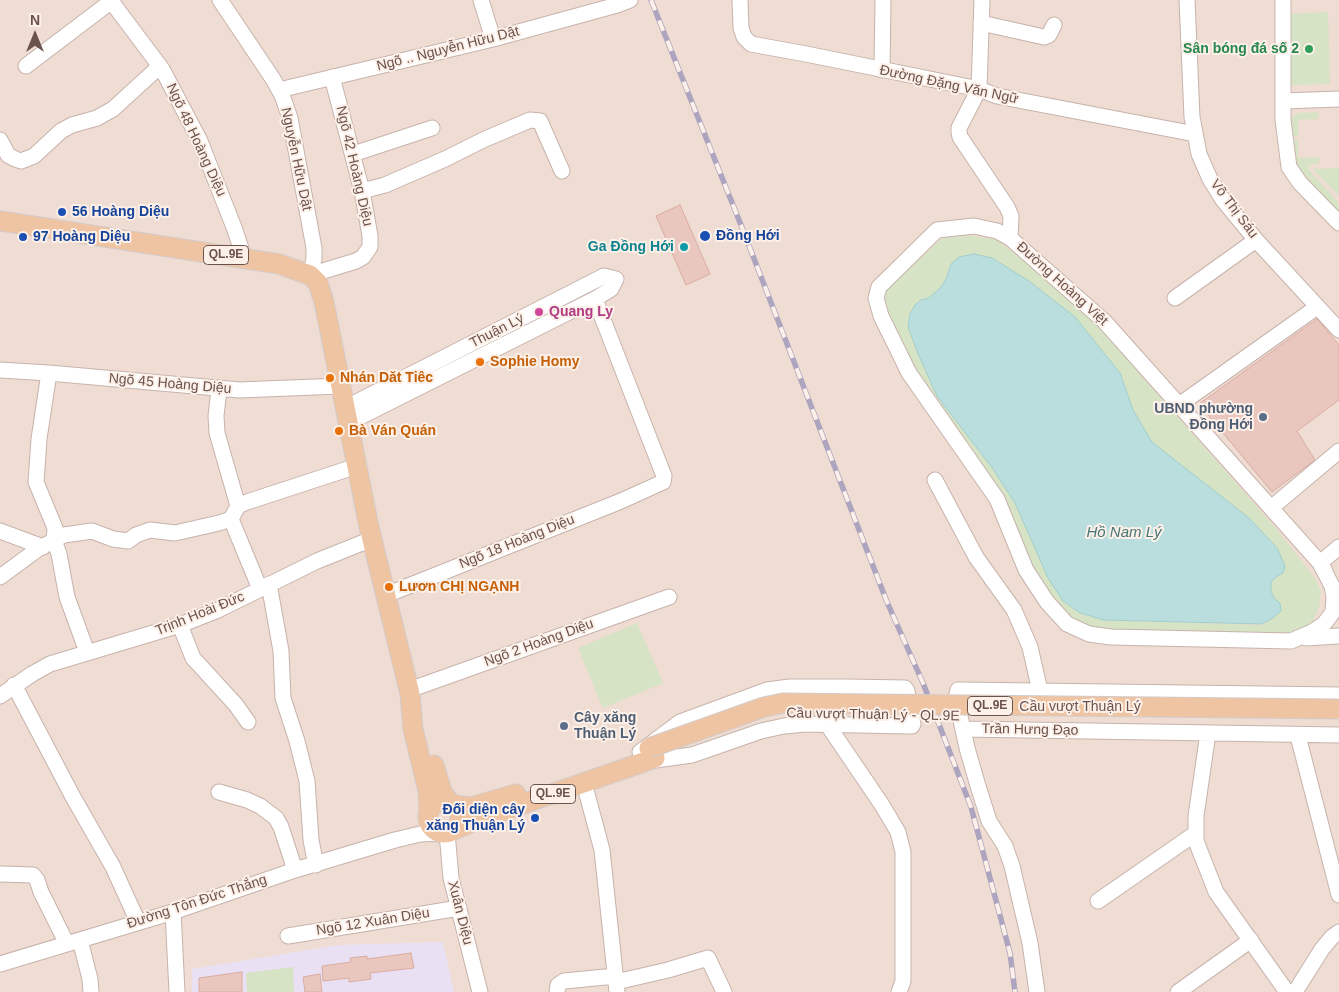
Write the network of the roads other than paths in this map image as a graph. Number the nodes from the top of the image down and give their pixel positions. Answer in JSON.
{"nodes":[{"id":1,"x":112,"y":0,"type":"edge"},
{"id":2,"x":220,"y":0,"type":"edge"},
{"id":3,"x":481,"y":0,"type":"edge"},
{"id":4,"x":740,"y":0,"type":"edge"},
{"id":5,"x":883,"y":0,"type":"edge"},
{"id":6,"x":982,"y":0,"type":"edge"},
{"id":7,"x":1187,"y":0,"type":"edge"},
{"id":8,"x":1283,"y":0,"type":"edge"},
{"id":9,"x":624,"y":3,"type":"edge"},
{"id":10,"x":981,"y":23,"type":"junction"},
{"id":11,"x":1054,"y":25,"type":"dead end"},
{"id":12,"x":493,"y":39,"type":"junction"},
{"id":13,"x":26,"y":66,"type":"dead end"},
{"id":14,"x":160,"y":66,"type":"junction"},
{"id":15,"x":882,"y":70,"type":"junction"},
{"id":16,"x":332,"y":77,"type":"junction"},
{"id":17,"x":279,"y":90,"type":"junction"},
{"id":18,"x":979,"y":90,"type":"junction"},
{"id":19,"x":1339,"y":99,"type":"edge"},
{"id":20,"x":1283,"y":101,"type":"junction"},
{"id":21,"x":432,"y":128,"type":"dead end"},
{"id":22,"x":1195,"y":134,"type":"junction"},
{"id":23,"x":0,"y":140,"type":"edge"},
{"id":24,"x":353,"y":154,"type":"junction"},
{"id":25,"x":562,"y":171,"type":"dead end"},
{"id":26,"x":362,"y":191,"type":"junction"},
{"id":27,"x":0,"y":220,"type":"edge"},
{"id":28,"x":1339,"y":223,"type":"edge"},
{"id":29,"x":1010,"y":238,"type":"junction"},
{"id":30,"x":1256,"y":240,"type":"junction"},
{"id":31,"x":244,"y":258,"type":"junction"},
{"id":32,"x":310,"y":275,"type":"junction"},
{"id":33,"x":1176,"y":298,"type":"dead end"},
{"id":34,"x":595,"y":299,"type":"junction"},
{"id":35,"x":1317,"y":307,"type":"junction"},
{"id":36,"x":1339,"y":330,"type":"edge"},
{"id":37,"x":0,"y":370,"type":"edge"},
{"id":38,"x":49,"y":373,"type":"junction"},
{"id":39,"x":341,"y":386,"type":"junction"},
{"id":40,"x":219,"y":389,"type":"junction"},
{"id":41,"x":1179,"y":405,"type":"junction"},
{"id":42,"x":347,"y":415,"type":"junction"},
{"id":43,"x":1339,"y":451,"type":"edge"},
{"id":44,"x":357,"y":466,"type":"junction"},
{"id":45,"x":935,"y":480,"type":"dead end"},
{"id":46,"x":1271,"y":508,"type":"junction"},
{"id":47,"x":235,"y":513,"type":"junction"},
{"id":48,"x":0,"y":531,"type":"edge"},
{"id":49,"x":372,"y":539,"type":"junction"},
{"id":50,"x":48,"y":543,"type":"junction"},
{"id":51,"x":1339,"y":547,"type":"edge"},
{"id":52,"x":1320,"y":563,"type":"junction"},
{"id":53,"x":0,"y":576,"type":"edge"},
{"id":54,"x":265,"y":586,"type":"junction"},
{"id":55,"x":1339,"y":593,"type":"edge"},
{"id":56,"x":386,"y":595,"type":"junction"},
{"id":57,"x":669,"y":597,"type":"dead end"},
{"id":58,"x":180,"y":625,"type":"junction"},
{"id":59,"x":1339,"y":636,"type":"edge"},
{"id":60,"x":1291,"y":640,"type":"junction"},
{"id":61,"x":87,"y":652,"type":"junction"},
{"id":62,"x":14,"y":685,"type":"junction"},
{"id":63,"x":1040,"y":691,"type":"junction"},
{"id":64,"x":410,"y":692,"type":"junction"},
{"id":65,"x":0,"y":696,"type":"edge"},
{"id":66,"x":1339,"y":696,"type":"edge"},
{"id":67,"x":1339,"y":709,"type":"edge"},
{"id":68,"x":248,"y":722,"type":"dead end"},
{"id":69,"x":1339,"y":722,"type":"edge"},
{"id":70,"x":827,"y":724,"type":"junction"},
{"id":71,"x":963,"y":729,"type":"junction"},
{"id":72,"x":1208,"y":733,"type":"junction"},
{"id":73,"x":1339,"y":735,"type":"edge"},
{"id":74,"x":1298,"y":736,"type":"junction"},
{"id":75,"x":648,"y":755,"type":"junction"},
{"id":76,"x":584,"y":784,"type":"junction"},
{"id":77,"x":219,"y":792,"type":"dead end"},
{"id":78,"x":452,"y":804,"type":"junction"},
{"id":79,"x":428,"y":815,"type":"junction"},
{"id":80,"x":447,"y":832,"type":"junction"},
{"id":81,"x":1196,"y":833,"type":"junction"},
{"id":82,"x":395,"y":840,"type":"junction"},
{"id":83,"x":316,"y":865,"type":"junction"},
{"id":84,"x":295,"y":870,"type":"junction"},
{"id":85,"x":0,"y":874,"type":"edge"},
{"id":86,"x":1339,"y":896,"type":"edge"},
{"id":87,"x":1098,"y":901,"type":"dead end"},
{"id":88,"x":459,"y":908,"type":"junction"},
{"id":89,"x":173,"y":912,"type":"junction"},
{"id":90,"x":138,"y":922,"type":"junction"},
{"id":91,"x":1339,"y":932,"type":"edge"},
{"id":92,"x":288,"y":936,"type":"dead end"},
{"id":93,"x":1251,"y":940,"type":"junction"},
{"id":94,"x":73,"y":942,"type":"junction"},
{"id":95,"x":0,"y":964,"type":"edge"},
{"id":96,"x":616,"y":983,"type":"edge"},
{"id":97,"x":91,"y":992,"type":"edge"},
{"id":98,"x":177,"y":992,"type":"edge"},
{"id":99,"x":480,"y":992,"type":"edge"},
{"id":100,"x":557,"y":992,"type":"edge"},
{"id":101,"x":724,"y":992,"type":"edge"},
{"id":102,"x":899,"y":992,"type":"edge"},
{"id":103,"x":1037,"y":992,"type":"edge"},
{"id":104,"x":1178,"y":992,"type":"edge"},
{"id":105,"x":1288,"y":992,"type":"edge"},
{"id":106,"x":1295,"y":992,"type":"edge"}],
"edges":[{"from":1,"to":13,"type":"street"},
{"from":1,"to":14,"type":"street","name":"Ngõ 48 Hoàng Diệu"},
{"from":2,"to":17,"type":"street","name":"Nguyễn Hữu Dật"},
{"from":3,"to":12,"type":"street"},
{"from":4,"to":15,"type":"street","name":"Đường Đặng Văn Ngữ"},
{"from":5,"to":15,"type":"street"},
{"from":6,"to":10,"type":"street"},
{"from":7,"to":22,"type":"street","name":"Võ Thị Sáu"},
{"from":8,"to":20,"type":"street"},
{"from":9,"to":12,"type":"street","name":"Ngõ .. Nguyễn Hữu Dật"},
{"from":10,"to":11,"type":"street"},
{"from":10,"to":18,"type":"street"},
{"from":12,"to":16,"type":"street","name":"Ngõ .. Nguyễn Hữu Dật"},
{"from":14,"to":23,"type":"street"},
{"from":14,"to":31,"type":"street","name":"Ngõ 48 Hoàng Diệu"},
{"from":15,"to":18,"type":"street","name":"Đường Đặng Văn Ngữ"},
{"from":16,"to":17,"type":"street","name":"Ngõ .. Nguyễn Hữu Dật"},
{"from":16,"to":24,"type":"street","name":"Ngõ 42 Hoàng Diệu"},
{"from":17,"to":32,"type":"street","name":"Nguyễn Hữu Dật"},
{"from":18,"to":22,"type":"street","name":"Đường Đặng Văn Ngữ"},
{"from":18,"to":29,"type":"street"},
{"from":19,"to":20,"type":"street"},
{"from":20,"to":28,"type":"street"},
{"from":21,"to":24,"type":"street"},
{"from":22,"to":30,"type":"street","name":"Võ Thị Sáu"},
{"from":24,"to":26,"type":"street","name":"Ngõ 42 Hoàng Diệu"},
{"from":25,"to":26,"type":"street"},
{"from":26,"to":32,"type":"street","name":"Ngõ 42 Hoàng Diệu"},
{"from":27,"to":31,"type":"main road","number":"QL.9E"},
{"from":29,"to":41,"type":"street","name":"Đường Hoàng Việt"},
{"from":29,"to":60,"type":"street","name":"Đường Hoàng Việt"},
{"from":30,"to":33,"type":"street"},
{"from":30,"to":35,"type":"street","name":"Võ Thị Sáu"},
{"from":31,"to":32,"type":"main road","number":"QL.9E"},
{"from":32,"to":39,"type":"main road"},
{"from":34,"to":42,"type":"street","name":"Thuận Lý"},
{"from":34,"to":42,"type":"street","name":"Thuận Lý"},
{"from":34,"to":56,"type":"street","name":"Ngõ 18 Hoàng Diệu"},
{"from":35,"to":36,"type":"street","name":"Võ Thị Sáu"},
{"from":35,"to":41,"type":"street"},
{"from":37,"to":38,"type":"street","name":"Ngõ 45 Hoàng Diệu"},
{"from":38,"to":40,"type":"street","name":"Ngõ 45 Hoàng Diệu"},
{"from":38,"to":50,"type":"street"},
{"from":39,"to":40,"type":"street","name":"Ngõ 45 Hoàng Diệu"},
{"from":39,"to":42,"type":"main road"},
{"from":40,"to":47,"type":"street"},
{"from":41,"to":46,"type":"street","name":"Đường Hoàng Việt"},
{"from":42,"to":44,"type":"main road"},
{"from":43,"to":46,"type":"street"},
{"from":44,"to":47,"type":"street"},
{"from":44,"to":49,"type":"main road"},
{"from":45,"to":63,"type":"street"},
{"from":46,"to":52,"type":"street","name":"Đường Hoàng Việt"},
{"from":47,"to":50,"type":"street"},
{"from":47,"to":54,"type":"street"},
{"from":48,"to":50,"type":"street"},
{"from":49,"to":54,"type":"street","name":"Trịnh Hoài Đức"},
{"from":49,"to":56,"type":"main road"},
{"from":50,"to":53,"type":"street"},
{"from":50,"to":61,"type":"street"},
{"from":51,"to":52,"type":"street"},
{"from":52,"to":55,"type":"street"},
{"from":52,"to":60,"type":"street","name":"Đường Hoàng Việt"},
{"from":54,"to":58,"type":"street","name":"Trịnh Hoài Đức"},
{"from":54,"to":83,"type":"street"},
{"from":56,"to":64,"type":"main road"},
{"from":57,"to":64,"type":"street","name":"Ngõ 2 Hoàng Diệu"},
{"from":58,"to":61,"type":"street","name":"Trịnh Hoài Đức"},
{"from":58,"to":68,"type":"street"},
{"from":59,"to":60,"type":"street"},
{"from":61,"to":62,"type":"street","name":"Trịnh Hoài Đức"},
{"from":62,"to":65,"type":"street","name":"Trịnh Hoài Đức"},
{"from":62,"to":90,"type":"street"},
{"from":63,"to":66,"type":"street","name":"Trần Hưng Đạo"},
{"from":63,"to":71,"type":"street","name":"Trần Hưng Đạo"},
{"from":64,"to":78,"type":"main road"},
{"from":64,"to":79,"type":"main road"},
{"from":67,"to":75,"type":"main road","name":"Cầu vượt Thuận Lý","number":"QL.9E","bridge":true},
{"from":69,"to":75,"type":"main road","name":"Cầu vượt Thuận Lý - QL.9E","number":"QL.9E"},
{"from":70,"to":75,"type":"street"},
{"from":70,"to":75,"type":"street"},
{"from":70,"to":102,"type":"street"},
{"from":71,"to":72,"type":"street","name":"Trần Hưng Đạo"},
{"from":71,"to":103,"type":"street"},
{"from":72,"to":74,"type":"street","name":"Trần Hưng Đạo"},
{"from":72,"to":81,"type":"street"},
{"from":73,"to":74,"type":"street","name":"Trần Hưng Đạo"},
{"from":74,"to":86,"type":"street"},
{"from":75,"to":76,"type":"main road","number":"QL.9E"},
{"from":75,"to":78,"type":"main road","number":"QL.9E"},
{"from":76,"to":80,"type":"main road","number":"QL.9E"},
{"from":76,"to":96,"type":"street"},
{"from":77,"to":84,"type":"street"},
{"from":78,"to":79,"type":"main road"},
{"from":78,"to":80,"type":"main road"},
{"from":79,"to":80,"type":"main road"},
{"from":79,"to":82,"type":"street"},
{"from":80,"to":82,"type":"street"},
{"from":80,"to":88,"type":"street","name":"Xuân Diệu"},
{"from":81,"to":87,"type":"street"},
{"from":81,"to":93,"type":"street"},
{"from":82,"to":83,"type":"street","name":"Đường Tôn Đức Thắng"},
{"from":83,"to":84,"type":"street","name":"Đường Tôn Đức Thắng"},
{"from":84,"to":89,"type":"street","name":"Đường Tôn Đức Thắng"},
{"from":85,"to":94,"type":"street"},
{"from":88,"to":92,"type":"street","name":"Ngõ 12 Xuân Diệu"},
{"from":88,"to":99,"type":"street","name":"Xuân Diệu"},
{"from":89,"to":90,"type":"street","name":"Đường Tôn Đức Thắng"},
{"from":89,"to":98,"type":"street"},
{"from":90,"to":94,"type":"street","name":"Đường Tôn Đức Thắng"},
{"from":91,"to":106,"type":"street"},
{"from":93,"to":104,"type":"street"},
{"from":93,"to":105,"type":"street"},
{"from":94,"to":95,"type":"street","name":"Đường Tôn Đức Thắng"},
{"from":94,"to":97,"type":"street"},
{"from":96,"to":100,"type":"street"},
{"from":96,"to":101,"type":"street"}]}
